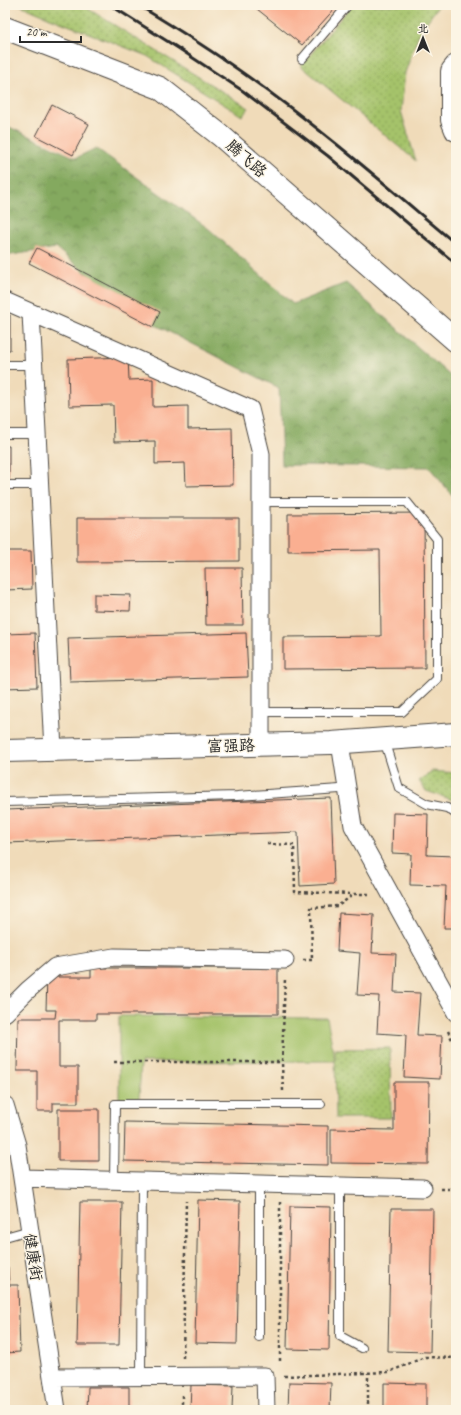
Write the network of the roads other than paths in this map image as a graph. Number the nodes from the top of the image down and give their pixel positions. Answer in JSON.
{"nodes":[{"id":1,"x":348,"y":5,"type":"edge"},
{"id":2,"x":5,"y":28,"type":"edge"},
{"id":3,"x":302,"y":59,"type":"dead end"},
{"id":4,"x":456,"y":66,"type":"edge"},
{"id":5,"x":456,"y":130,"type":"edge"},
{"id":6,"x":5,"y":301,"type":"edge"},
{"id":7,"x":31,"y":313,"type":"junction"},
{"id":8,"x":456,"y":341,"type":"edge"},
{"id":9,"x":5,"y":365,"type":"edge"},
{"id":10,"x":34,"y":365,"type":"junction"},
{"id":11,"x":5,"y":434,"type":"edge"},
{"id":12,"x":37,"y":434,"type":"junction"},
{"id":13,"x":40,"y":485,"type":"junction"},
{"id":14,"x":5,"y":486,"type":"edge"},
{"id":15,"x":261,"y":502,"type":"junction"},
{"id":16,"x":261,"y":712,"type":"junction"},
{"id":17,"x":456,"y":734,"type":"edge"},
{"id":18,"x":384,"y":740,"type":"junction"},
{"id":19,"x":340,"y":743,"type":"junction"},
{"id":20,"x":261,"y":745,"type":"junction"},
{"id":21,"x":53,"y":750,"type":"junction"},
{"id":22,"x":5,"y":751,"type":"edge"},
{"id":23,"x":340,"y":789,"type":"dead end"},
{"id":24,"x":5,"y":802,"type":"edge"},
{"id":25,"x":456,"y":814,"type":"edge"},
{"id":26,"x":286,"y":960,"type":"road end"},
{"id":27,"x":5,"y":1013,"type":"edge"},
{"id":28,"x":456,"y":1013,"type":"edge"},
{"id":29,"x":321,"y":1104,"type":"dead end"},
{"id":30,"x":5,"y":1105,"type":"edge"},
{"id":31,"x":22,"y":1178,"type":"junction"},
{"id":32,"x":114,"y":1180,"type":"junction"},
{"id":33,"x":142,"y":1181,"type":"junction"},
{"id":34,"x":259,"y":1184,"type":"junction"},
{"id":35,"x":340,"y":1186,"type":"junction"},
{"id":36,"x":423,"y":1188,"type":"dead end"},
{"id":37,"x":30,"y":1230,"type":"junction"},
{"id":38,"x":5,"y":1237,"type":"edge"},
{"id":39,"x":259,"y":1337,"type":"dead end"},
{"id":40,"x":362,"y":1348,"type":"dead end"},
{"id":41,"x":52,"y":1377,"type":"junction"},
{"id":42,"x":141,"y":1377,"type":"junction"},
{"id":43,"x":57,"y":1410,"type":"edge"},
{"id":44,"x":266,"y":1410,"type":"edge"}],
"edges":[{"from":1,"to":3,"type":"lane"},
{"from":2,"to":8,"type":"street","name":"腾飞路"},
{"from":4,"to":5,"type":"street"},
{"from":6,"to":7,"type":"street"},
{"from":7,"to":10,"type":"street"},
{"from":7,"to":15,"type":"street"},
{"from":9,"to":10,"type":"lane"},
{"from":10,"to":12,"type":"street"},
{"from":11,"to":12,"type":"lane"},
{"from":12,"to":13,"type":"street"},
{"from":13,"to":14,"type":"lane"},
{"from":13,"to":21,"type":"street"},
{"from":15,"to":16,"type":"street"},
{"from":15,"to":16,"type":"lane"},
{"from":16,"to":20,"type":"street"},
{"from":17,"to":18,"type":"street","name":"富强路"},
{"from":18,"to":19,"type":"street","name":"富强路"},
{"from":18,"to":25,"type":"lane"},
{"from":19,"to":20,"type":"street","name":"富强路"},
{"from":19,"to":28,"type":"street"},
{"from":20,"to":21,"type":"street","name":"富强路"},
{"from":21,"to":22,"type":"street","name":"富强路"},
{"from":23,"to":24,"type":"lane"},
{"from":26,"to":27,"type":"street"},
{"from":29,"to":32,"type":"lane"},
{"from":30,"to":31,"type":"street","name":"健康街"},
{"from":31,"to":32,"type":"street"},
{"from":31,"to":37,"type":"street","name":"健康街"},
{"from":32,"to":33,"type":"street"},
{"from":33,"to":34,"type":"street"},
{"from":33,"to":42,"type":"lane"},
{"from":34,"to":35,"type":"street"},
{"from":34,"to":39,"type":"lane"},
{"from":35,"to":36,"type":"street"},
{"from":35,"to":40,"type":"lane"},
{"from":37,"to":38,"type":"lane"},
{"from":37,"to":41,"type":"street","name":"健康街"},
{"from":41,"to":42,"type":"street"},
{"from":41,"to":43,"type":"street","name":"健康街"},
{"from":42,"to":44,"type":"street"}]}
